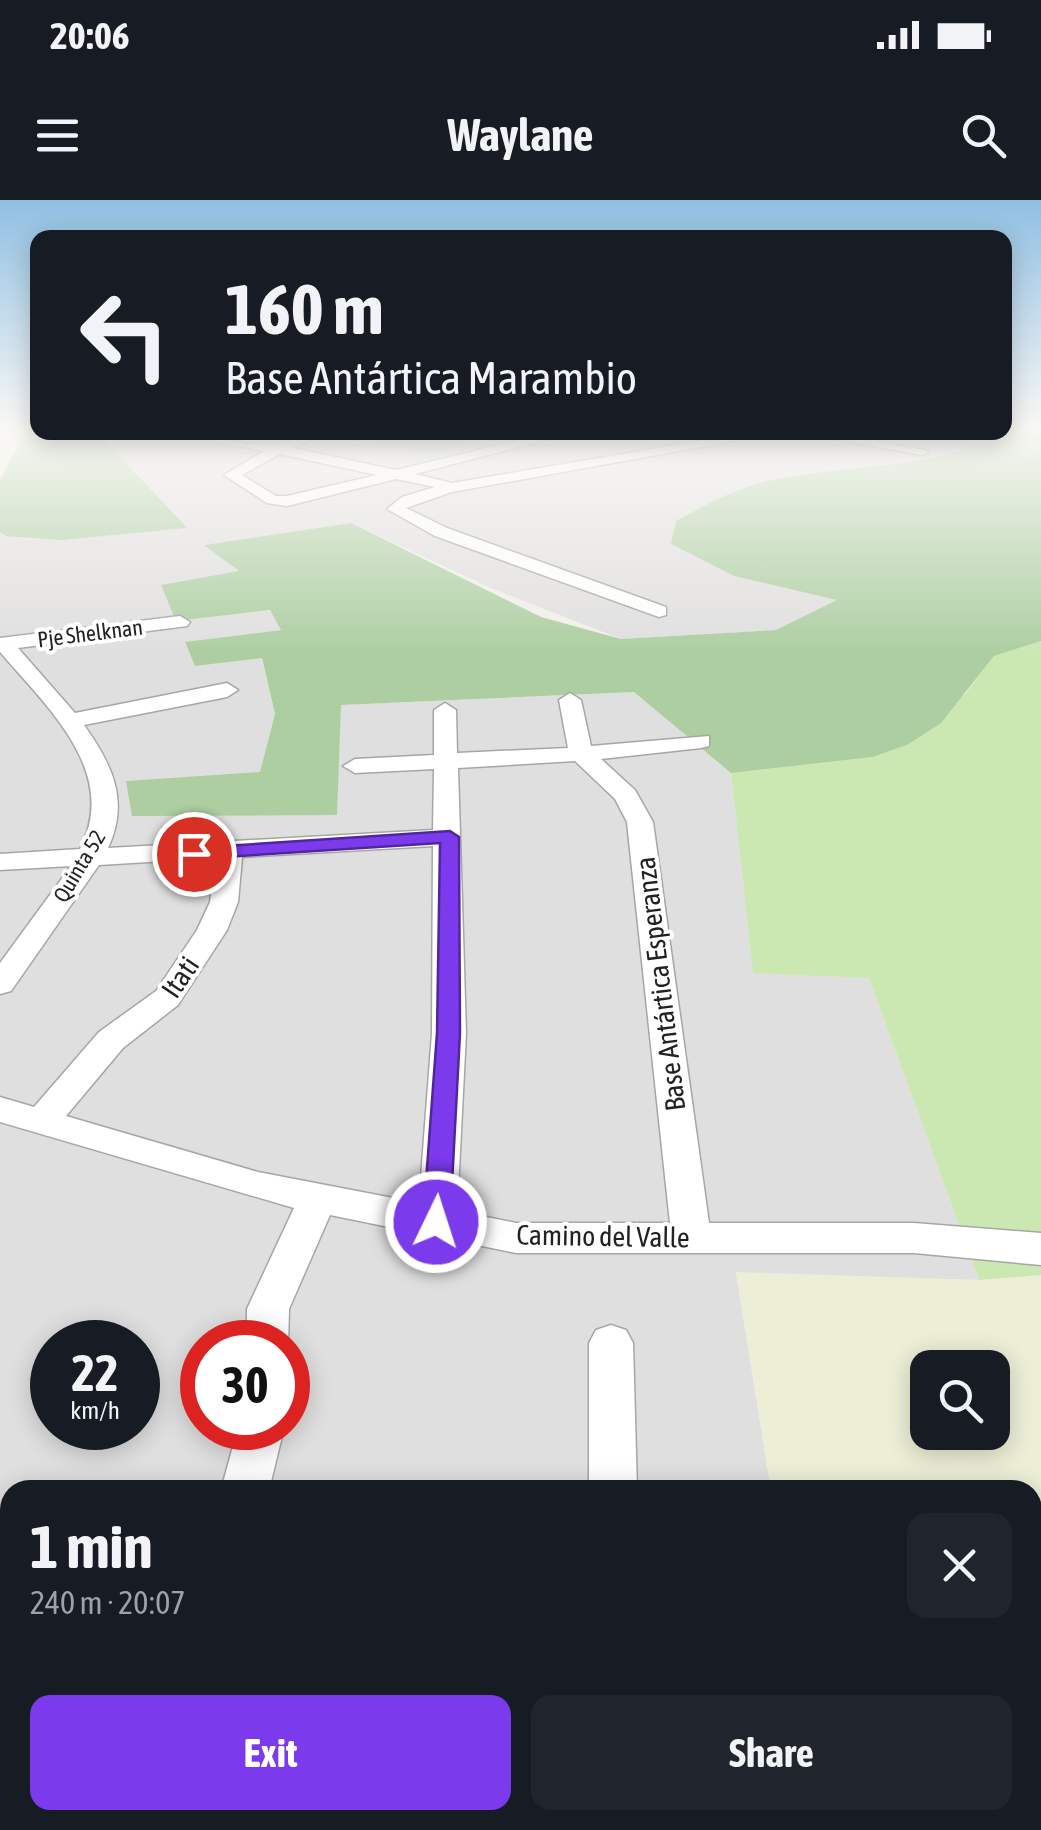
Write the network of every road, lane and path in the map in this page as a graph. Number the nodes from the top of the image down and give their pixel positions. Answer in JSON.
{"nodes":[{"id":1,"x":403,"y":503,"type":"edge"},
{"id":2,"x":659,"y":611,"type":"dead end"},
{"id":3,"x":180,"y":622,"type":"dead end"},
{"id":4,"x":2,"y":644,"type":"edge"},
{"id":5,"x":227,"y":690,"type":"dead end"},
{"id":6,"x":570,"y":700,"type":"dead end"},
{"id":7,"x":445,"y":710,"type":"dead end"},
{"id":8,"x":69,"y":722,"type":"junction"},
{"id":9,"x":701,"y":740,"type":"dead end"},
{"id":10,"x":581,"y":754,"type":"junction"},
{"id":11,"x":447,"y":762,"type":"junction"},
{"id":12,"x":355,"y":766,"type":"dead end"},
{"id":13,"x":450,"y":837,"type":"junction"},
{"id":14,"x":229,"y":852,"type":"junction"},
{"id":15,"x":88,"y":860,"type":"junction"},
{"id":16,"x":0,"y":862,"type":"edge"},
{"id":17,"x":0,"y":984,"type":"edge"},
{"id":18,"x":0,"y":1108,"type":"edge"},
{"id":19,"x":44,"y":1119,"type":"junction"},
{"id":20,"x":318,"y":1198,"type":"junction"},
{"id":21,"x":436,"y":1222,"type":"junction"},
{"id":22,"x":691,"y":1237,"type":"junction"},
{"id":23,"x":1041,"y":1249,"type":"edge"},
{"id":24,"x":268,"y":1320,"type":"edge"},
{"id":25,"x":611,"y":1343,"type":"dead end"},
{"id":26,"x":255,"y":1450,"type":"edge"},
{"id":27,"x":247,"y":1480,"type":"edge"},
{"id":28,"x":613,"y":1480,"type":"edge"}],
"edges":[{"from":1,"to":2,"type":"street"},
{"from":3,"to":4,"type":"street","name":"Pje Shelknan"},
{"from":4,"to":8,"type":"street","name":"Quinta 52"},
{"from":5,"to":8,"type":"street"},
{"from":6,"to":10,"type":"street"},
{"from":7,"to":11,"type":"street"},
{"from":8,"to":15,"type":"street","name":"Quinta 52"},
{"from":9,"to":10,"type":"street"},
{"from":10,"to":11,"type":"street"},
{"from":10,"to":22,"type":"street","name":"Base Antártica Esperanza"},
{"from":11,"to":12,"type":"street"},
{"from":11,"to":13,"type":"street"},
{"from":13,"to":14,"type":"street"},
{"from":13,"to":21,"type":"street"},
{"from":14,"to":15,"type":"street"},
{"from":14,"to":19,"type":"street","name":"Itati"},
{"from":15,"to":16,"type":"street"},
{"from":15,"to":17,"type":"street","name":"Quinta 52"},
{"from":18,"to":19,"type":"street","name":"Camino del Valle"},
{"from":19,"to":20,"type":"street","name":"Camino del Valle"},
{"from":20,"to":21,"type":"street","name":"Camino del Valle"},
{"from":20,"to":24,"type":"street"},
{"from":21,"to":22,"type":"street","name":"Camino del Valle"},
{"from":22,"to":23,"type":"street","name":"Camino del Valle"},
{"from":25,"to":28,"type":"street"},
{"from":26,"to":27,"type":"street"}]}
